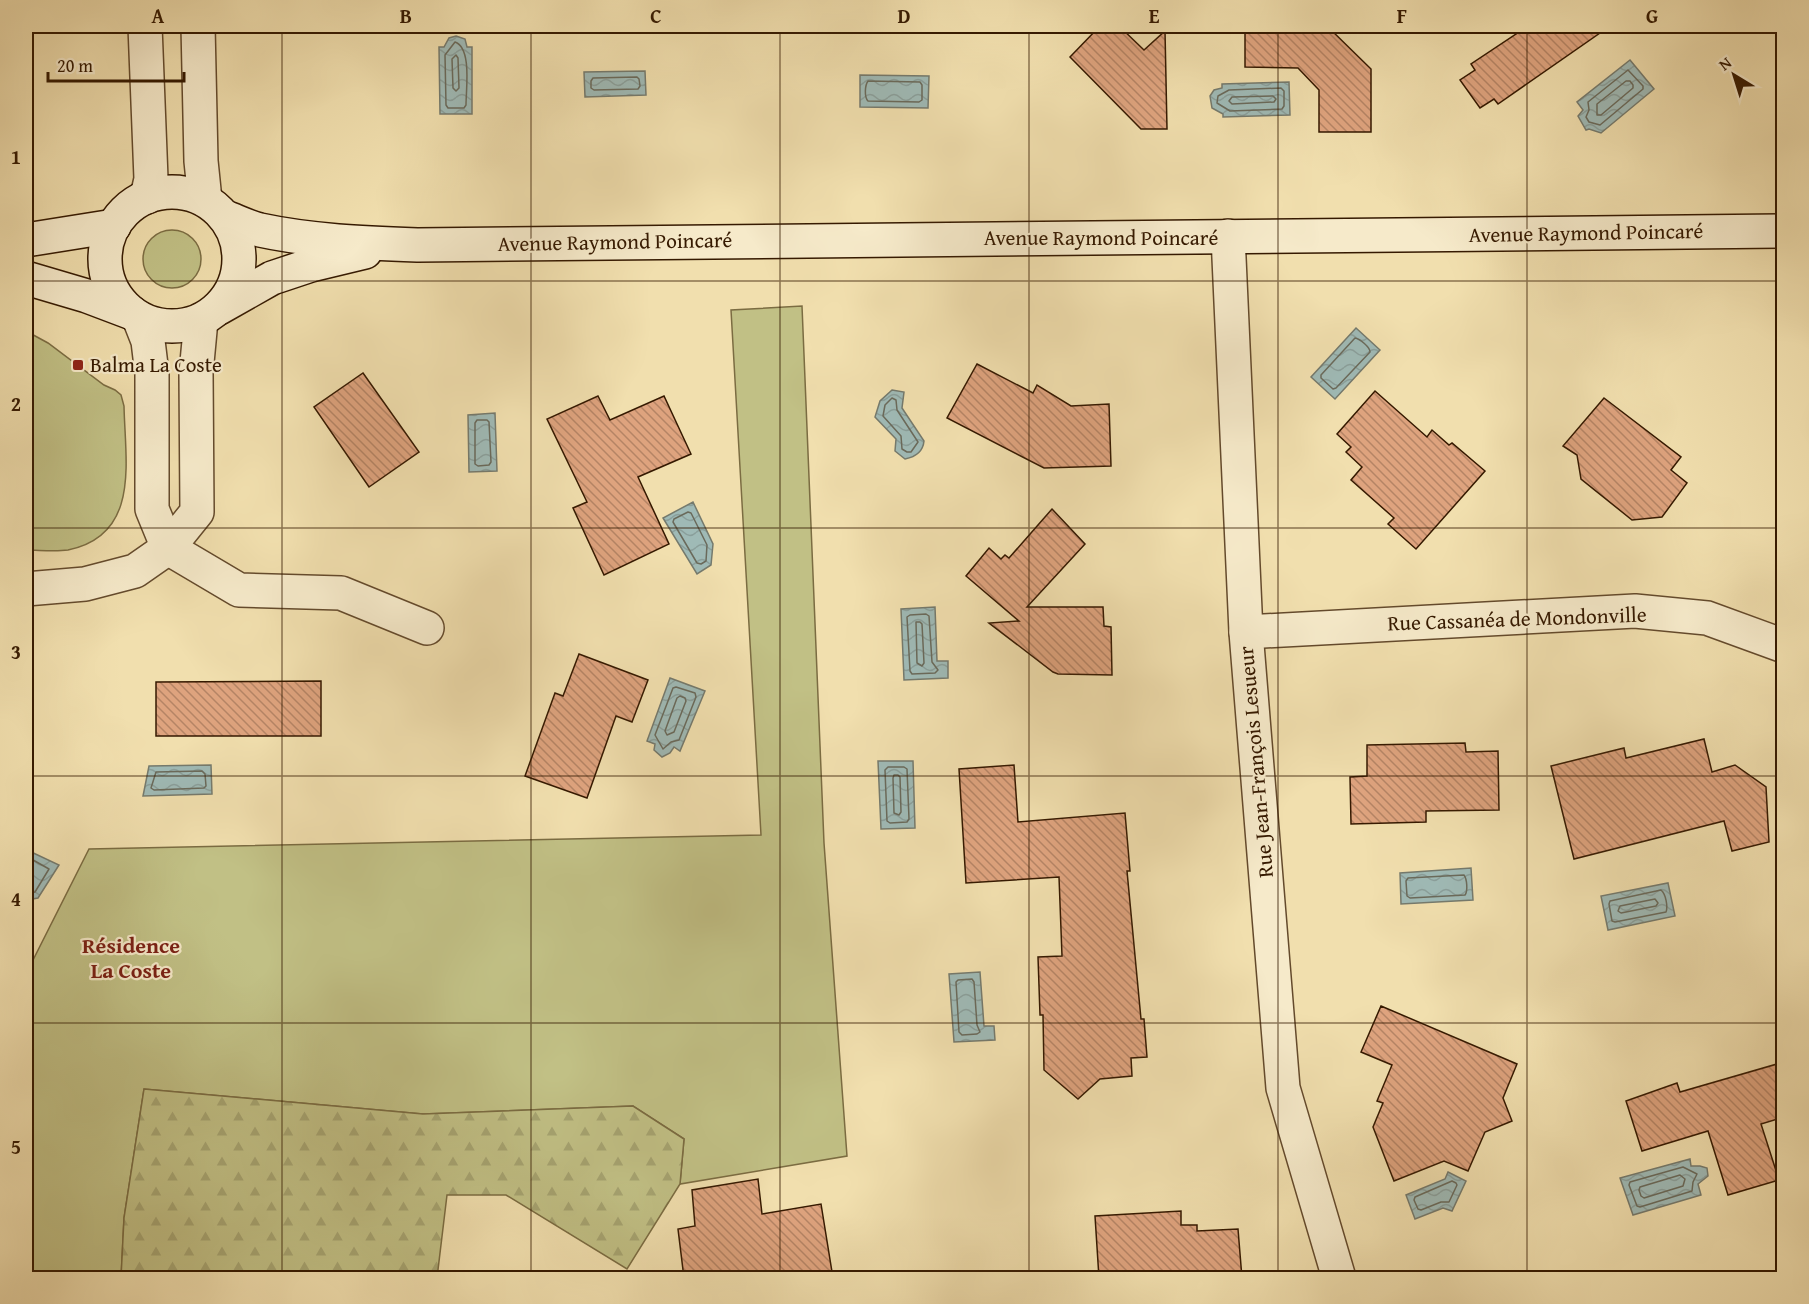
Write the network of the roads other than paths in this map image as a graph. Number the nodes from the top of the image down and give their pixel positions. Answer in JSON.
{"nodes":[{"id":1,"x":145,"y":26,"type":"edge"},
{"id":2,"x":198,"y":26,"type":"edge"},
{"id":3,"x":147,"y":197,"type":"junction"},
{"id":4,"x":215,"y":209,"type":"junction"},
{"id":5,"x":114,"y":226,"type":"junction"},
{"id":6,"x":1784,"y":231,"type":"edge"},
{"id":7,"x":1228,"y":237,"type":"junction"},
{"id":8,"x":26,"y":240,"type":"edge"},
{"id":9,"x":418,"y":245,"type":"junction"},
{"id":10,"x":26,"y":278,"type":"edge"},
{"id":11,"x":209,"y":314,"type":"junction"},
{"id":12,"x":136,"y":316,"type":"junction"},
{"id":13,"x":168,"y":548,"type":"junction"},
{"id":14,"x":26,"y":589,"type":"edge"},
{"id":15,"x":427,"y":628,"type":"dead end"},
{"id":16,"x":1246,"y":632,"type":"junction"},
{"id":17,"x":1784,"y":646,"type":"edge"},
{"id":18,"x":1339,"y":1278,"type":"edge"}],
"edges":[{"from":1,"to":3,"type":"street"},
{"from":2,"to":4,"type":"street"},
{"from":3,"to":4,"type":"street"},
{"from":3,"to":5,"type":"street"},
{"from":4,"to":9,"type":"street","name":"Avenue Raymond Poincaré"},
{"from":4,"to":11,"type":"street"},
{"from":5,"to":8,"type":"street"},
{"from":5,"to":12,"type":"street"},
{"from":6,"to":7,"type":"street","name":"Avenue Raymond Poincaré"},
{"from":7,"to":9,"type":"street","name":"Avenue Raymond Poincaré"},
{"from":7,"to":16,"type":"street","name":"Rue Jean-François Lesueur"},
{"from":9,"to":11,"type":"street","name":"Avenue Raymond Poincaré"},
{"from":10,"to":12,"type":"street"},
{"from":11,"to":12,"type":"street"},
{"from":11,"to":13,"type":"street"},
{"from":12,"to":13,"type":"street"},
{"from":13,"to":14,"type":"street"},
{"from":13,"to":15,"type":"street"},
{"from":16,"to":17,"type":"street","name":"Rue Cassanéa de Mondonville"},
{"from":16,"to":18,"type":"street","name":"Rue Jean-François Lesueur"}]}
